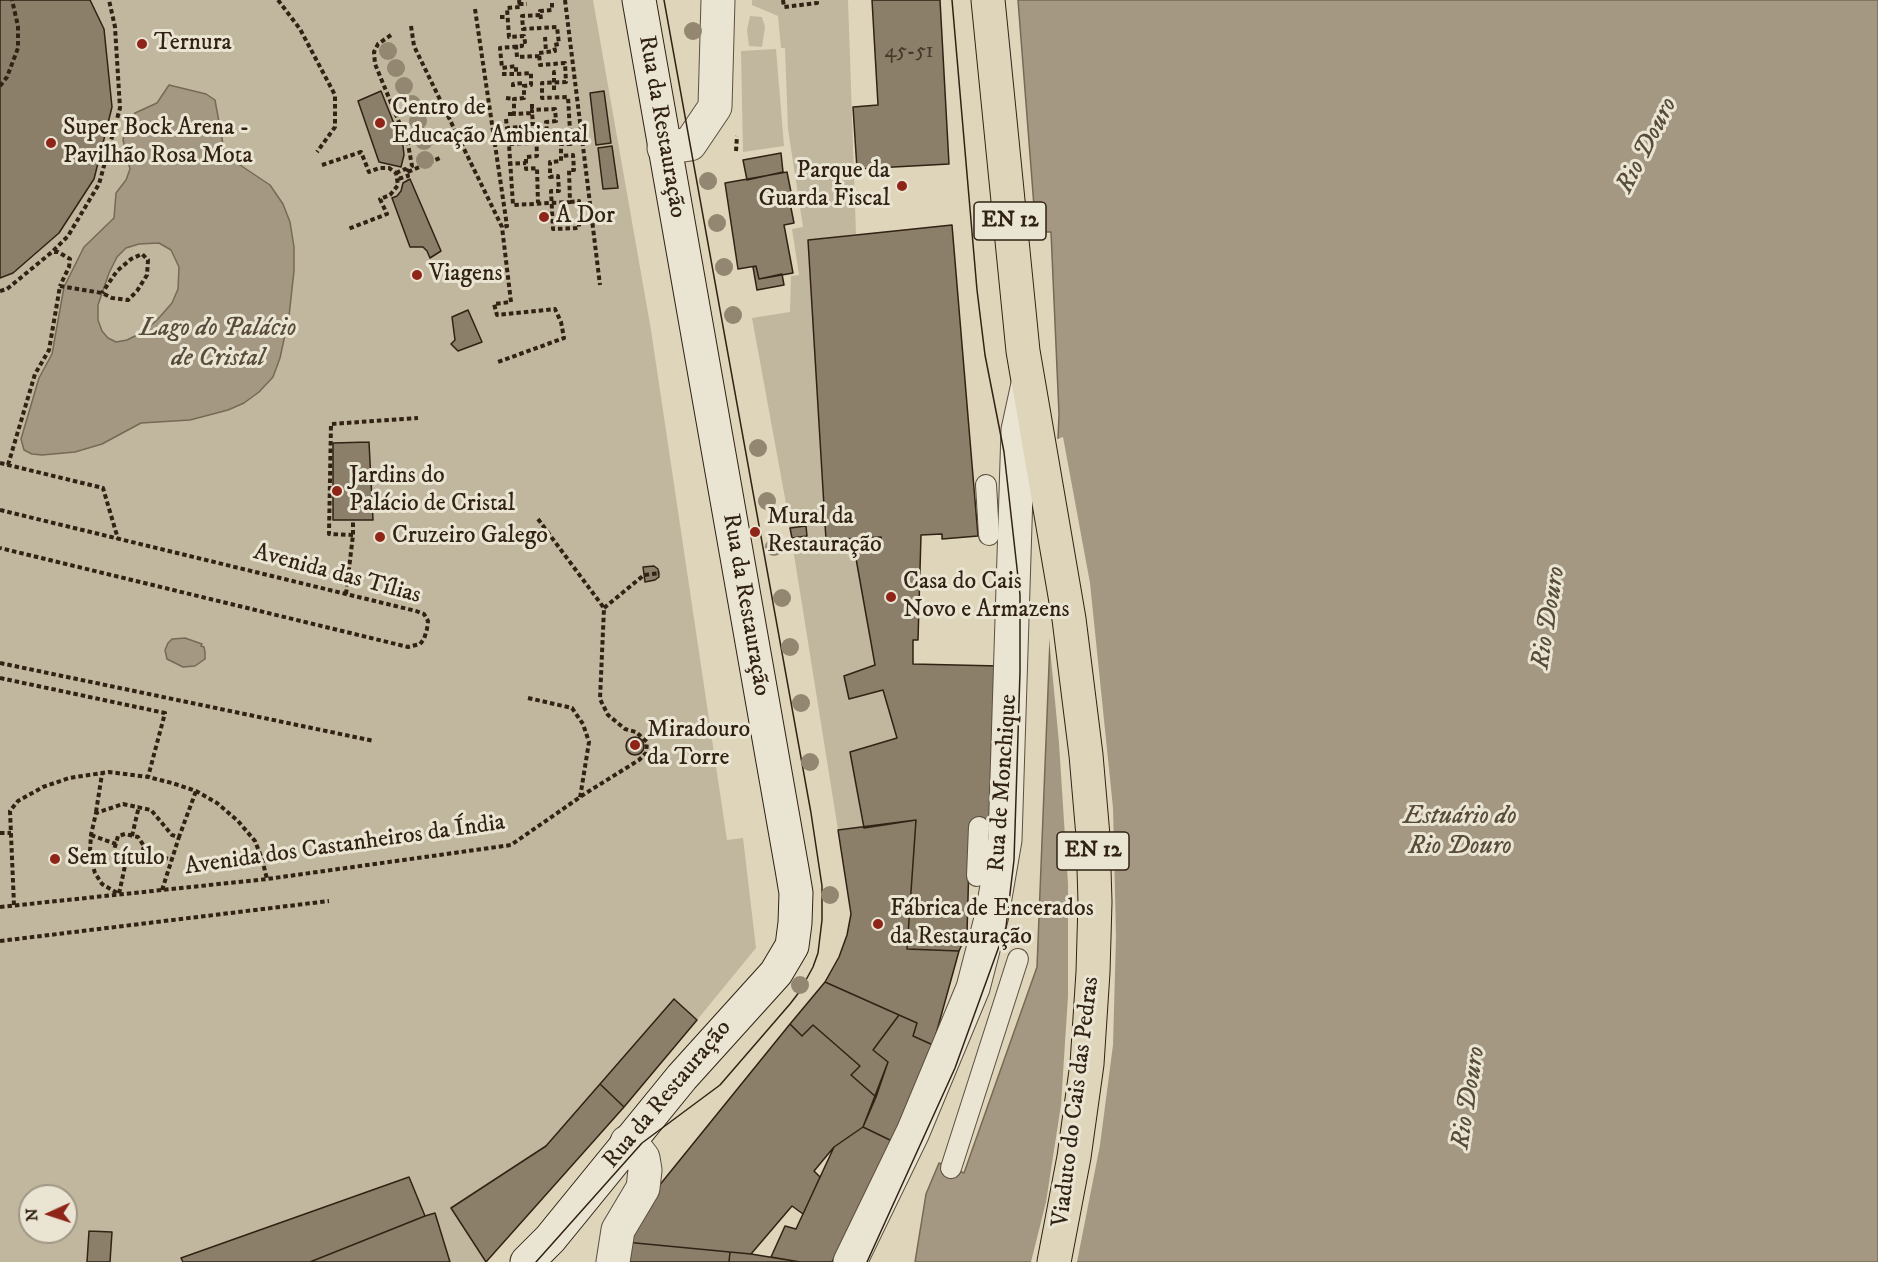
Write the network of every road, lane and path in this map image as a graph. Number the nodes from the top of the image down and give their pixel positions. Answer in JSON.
{"nodes":[{"id":1,"x":12,"y":0,"type":"edge"},
{"id":2,"x":109,"y":0,"type":"edge"},
{"id":3,"x":278,"y":0,"type":"edge"},
{"id":4,"x":552,"y":0,"type":"edge"},
{"id":5,"x":565,"y":0,"type":"edge"},
{"id":6,"x":639,"y":0,"type":"edge"},
{"id":7,"x":718,"y":0,"type":"edge"},
{"id":8,"x":783,"y":0,"type":"edge"},
{"id":9,"x":817,"y":0,"type":"edge"},
{"id":10,"x":988,"y":0,"type":"edge"},
{"id":11,"x":519,"y":2,"type":"edge"},
{"id":12,"x":527,"y":4,"type":"dead end"},
{"id":13,"x":475,"y":9,"type":"dead end"},
{"id":14,"x":500,"y":17,"type":"dead end"},
{"id":15,"x":507,"y":17,"type":"junction"},
{"id":16,"x":411,"y":26,"type":"dead end"},
{"id":17,"x":391,"y":35,"type":"dead end"},
{"id":18,"x":545,"y":36,"type":"dead end"},
{"id":19,"x":516,"y":46,"type":"junction"},
{"id":20,"x":546,"y":52,"type":"junction"},
{"id":21,"x":540,"y":56,"type":"junction"},
{"id":22,"x":556,"y":72,"type":"dead end"},
{"id":23,"x":502,"y":74,"type":"dead end"},
{"id":24,"x":516,"y":74,"type":"junction"},
{"id":25,"x":554,"y":83,"type":"junction"},
{"id":26,"x":0,"y":86,"type":"edge"},
{"id":27,"x":524,"y":86,"type":"junction"},
{"id":28,"x":513,"y":87,"type":"dead end"},
{"id":29,"x":554,"y":90,"type":"dead end"},
{"id":30,"x":506,"y":98,"type":"dead end"},
{"id":31,"x":514,"y":99,"type":"junction"},
{"id":32,"x":531,"y":108,"type":"junction"},
{"id":33,"x":514,"y":114,"type":"junction"},
{"id":34,"x":521,"y":128,"type":"junction"},
{"id":35,"x":570,"y":131,"type":"junction"},
{"id":36,"x":526,"y":144,"type":"dead end"},
{"id":37,"x":664,"y":148,"type":"junction"},
{"id":38,"x":317,"y":152,"type":"dead end"},
{"id":39,"x":561,"y":156,"type":"junction"},
{"id":40,"x":442,"y":157,"type":"dead end"},
{"id":41,"x":526,"y":163,"type":"junction"},
{"id":42,"x":509,"y":164,"type":"junction"},
{"id":43,"x":322,"y":165,"type":"dead end"},
{"id":44,"x":407,"y":172,"type":"junction"},
{"id":45,"x":396,"y":173,"type":"junction"},
{"id":46,"x":398,"y":179,"type":"junction"},
{"id":47,"x":551,"y":202,"type":"junction"},
{"id":48,"x":570,"y":202,"type":"junction"},
{"id":49,"x":538,"y":203,"type":"junction"},
{"id":50,"x":502,"y":227,"type":"junction"},
{"id":51,"x":348,"y":230,"type":"dead end"},
{"id":52,"x":52,"y":252,"type":"junction"},
{"id":53,"x":600,"y":285,"type":"dead end"},
{"id":54,"x":62,"y":286,"type":"junction"},
{"id":55,"x":0,"y":291,"type":"edge"},
{"id":56,"x":102,"y":293,"type":"junction"},
{"id":57,"x":498,"y":362,"type":"dead end"},
{"id":58,"x":1028,"y":384,"type":"junction"},
{"id":59,"x":418,"y":418,"type":"dead end"},
{"id":60,"x":1038,"y":441,"type":"joint"},
{"id":61,"x":0,"y":463,"type":"edge"},
{"id":62,"x":8,"y":465,"type":"junction"},
{"id":63,"x":986,"y":485,"type":"dead end"},
{"id":64,"x":0,"y":510,"type":"edge"},
{"id":65,"x":538,"y":519,"type":"dead end"},
{"id":66,"x":353,"y":520,"type":"dead end"},
{"id":67,"x":353,"y":535,"type":"junction"},
{"id":68,"x":989,"y":535,"type":"dead end"},
{"id":69,"x":118,"y":538,"type":"junction"},
{"id":70,"x":0,"y":548,"type":"edge"},
{"id":71,"x":660,"y":573,"type":"dead end"},
{"id":72,"x":346,"y":594,"type":"junction"},
{"id":73,"x":604,"y":608,"type":"junction"},
{"id":74,"x":0,"y":663,"type":"edge"},
{"id":75,"x":0,"y":678,"type":"edge"},
{"id":76,"x":528,"y":698,"type":"dead end"},
{"id":77,"x":374,"y":741,"type":"dead end"},
{"id":78,"x":102,"y":774,"type":"junction"},
{"id":79,"x":148,"y":777,"type":"junction"},
{"id":80,"x":196,"y":791,"type":"junction"},
{"id":81,"x":580,"y":798,"type":"junction"},
{"id":82,"x":140,"y":807,"type":"junction"},
{"id":83,"x":96,"y":813,"type":"junction"},
{"id":84,"x":979,"y":827,"type":"dead end"},
{"id":85,"x":0,"y":833,"type":"edge"},
{"id":86,"x":12,"y":833,"type":"junction"},
{"id":87,"x":91,"y":835,"type":"junction"},
{"id":88,"x":132,"y":836,"type":"junction"},
{"id":89,"x":179,"y":837,"type":"junction"},
{"id":90,"x":116,"y":844,"type":"junction"},
{"id":91,"x":142,"y":851,"type":"junction"},
{"id":92,"x":172,"y":860,"type":"junction"},
{"id":93,"x":126,"y":861,"type":"junction"},
{"id":94,"x":977,"y":876,"type":"dead end"},
{"id":95,"x":267,"y":879,"type":"junction"},
{"id":96,"x":162,"y":890,"type":"junction"},
{"id":97,"x":119,"y":894,"type":"junction"},
{"id":98,"x":329,"y":901,"type":"dead end"},
{"id":99,"x":14,"y":905,"type":"junction"},
{"id":100,"x":0,"y":907,"type":"edge"},
{"id":101,"x":0,"y":941,"type":"edge"},
{"id":102,"x":1018,"y":959,"type":"dead end"},
{"id":103,"x":627,"y":1143,"type":"junction"},
{"id":104,"x":951,"y":1168,"type":"dead end"},
{"id":105,"x":527,"y":1262,"type":"edge"},
{"id":106,"x":613,"y":1262,"type":"edge"},
{"id":107,"x":850,"y":1262,"type":"edge"},
{"id":108,"x":1054,"y":1262,"type":"edge"}],
"edges":[{"from":1,"to":26,"type":"path"},
{"from":2,"to":52,"type":"path"},
{"from":3,"to":38,"type":"path"},
{"from":4,"to":20,"type":"path"},
{"from":5,"to":53,"type":"path"},
{"from":6,"to":37,"type":"main road","name":"Rua da Restauração"},
{"from":7,"to":37,"type":"main road"},
{"from":8,"to":9,"type":"path"},
{"from":10,"to":58,"type":"main road","name":"Rua de Monchique","number":"EN 12"},
{"from":11,"to":12,"type":"path"},
{"from":11,"to":15,"type":"path"},
{"from":13,"to":50,"type":"path"},
{"from":14,"to":15,"type":"path"},
{"from":15,"to":19,"type":"path"},
{"from":16,"to":50,"type":"path"},
{"from":17,"to":44,"type":"path"},
{"from":18,"to":20,"type":"path"},
{"from":19,"to":21,"type":"path"},
{"from":19,"to":24,"type":"path"},
{"from":20,"to":21,"type":"path"},
{"from":21,"to":25,"type":"path"},
{"from":22,"to":25,"type":"path"},
{"from":23,"to":24,"type":"path"},
{"from":24,"to":27,"type":"path"},
{"from":25,"to":29,"type":"path"},
{"from":25,"to":35,"type":"path"},
{"from":27,"to":28,"type":"path"},
{"from":27,"to":31,"type":"path"},
{"from":30,"to":31,"type":"path"},
{"from":31,"to":33,"type":"path"},
{"from":32,"to":33,"type":"path"},
{"from":32,"to":34,"type":"path"},
{"from":32,"to":35,"type":"path"},
{"from":33,"to":34,"type":"path"},
{"from":34,"to":41,"type":"path"},
{"from":35,"to":39,"type":"path"},
{"from":36,"to":42,"type":"path"},
{"from":37,"to":103,"type":"main road","name":"Rua da Restauração"},
{"from":39,"to":47,"type":"path"},
{"from":39,"to":48,"type":"path"},
{"from":40,"to":44,"type":"path"},
{"from":41,"to":42,"type":"path"},
{"from":41,"to":49,"type":"path"},
{"from":42,"to":49,"type":"path"},
{"from":43,"to":45,"type":"path"},
{"from":44,"to":45,"type":"path"},
{"from":44,"to":46,"type":"path"},
{"from":45,"to":46,"type":"path"},
{"from":46,"to":51,"type":"path"},
{"from":47,"to":48,"type":"path"},
{"from":47,"to":48,"type":"path"},
{"from":47,"to":49,"type":"path"},
{"from":50,"to":57,"type":"path"},
{"from":52,"to":54,"type":"path"},
{"from":52,"to":55,"type":"path"},
{"from":54,"to":56,"type":"path"},
{"from":54,"to":62,"type":"path"},
{"from":56,"to":56,"type":"path"},
{"from":58,"to":60,"type":"main road","name":"Rua de Monchique","number":"EN 12"},
{"from":58,"to":107,"type":"main road","name":"Rua de Monchique"},
{"from":59,"to":67,"type":"path"},
{"from":60,"to":108,"type":"main road","name":"Viaduto do Cais das Pedras","number":"EN 12"},
{"from":61,"to":62,"type":"path"},
{"from":62,"to":69,"type":"path"},
{"from":63,"to":68,"type":"lane"},
{"from":64,"to":69,"type":"path","name":"Avenida das Tílias"},
{"from":65,"to":73,"type":"path"},
{"from":66,"to":67,"type":"path"},
{"from":67,"to":72,"type":"path"},
{"from":69,"to":72,"type":"path","name":"Avenida das Tílias"},
{"from":70,"to":72,"type":"path","name":"Avenida das Tílias"},
{"from":71,"to":73,"type":"path"},
{"from":73,"to":81,"type":"path","name":"Avenida dos Castanheiros da Índia"},
{"from":74,"to":77,"type":"path"},
{"from":75,"to":79,"type":"path"},
{"from":76,"to":81,"type":"path"},
{"from":78,"to":79,"type":"path"},
{"from":78,"to":83,"type":"path"},
{"from":78,"to":86,"type":"path"},
{"from":79,"to":80,"type":"path"},
{"from":80,"to":89,"type":"path"},
{"from":80,"to":95,"type":"path"},
{"from":81,"to":95,"type":"path","name":"Avenida dos Castanheiros da Índia"},
{"from":82,"to":83,"type":"path"},
{"from":82,"to":88,"type":"path"},
{"from":82,"to":89,"type":"path"},
{"from":83,"to":87,"type":"path"},
{"from":84,"to":94,"type":"lane"},
{"from":85,"to":86,"type":"path"},
{"from":86,"to":99,"type":"path"},
{"from":87,"to":90,"type":"path"},
{"from":87,"to":97,"type":"path"},
{"from":88,"to":90,"type":"path"},
{"from":88,"to":91,"type":"path"},
{"from":89,"to":92,"type":"path"},
{"from":90,"to":93,"type":"path"},
{"from":91,"to":92,"type":"path"},
{"from":91,"to":93,"type":"path"},
{"from":92,"to":96,"type":"path"},
{"from":93,"to":97,"type":"path"},
{"from":95,"to":96,"type":"path","name":"Avenida dos Castanheiros da Índia"},
{"from":96,"to":97,"type":"path","name":"Avenida dos Castanheiros da Índia"},
{"from":97,"to":99,"type":"path","name":"Avenida dos Castanheiros da Índia"},
{"from":98,"to":101,"type":"path"},
{"from":99,"to":100,"type":"path","name":"Avenida dos Castanheiros da Índia"},
{"from":102,"to":104,"type":"lane"},
{"from":103,"to":105,"type":"main road","name":"Rua da Restauração"},
{"from":103,"to":106,"type":"main road"}]}
